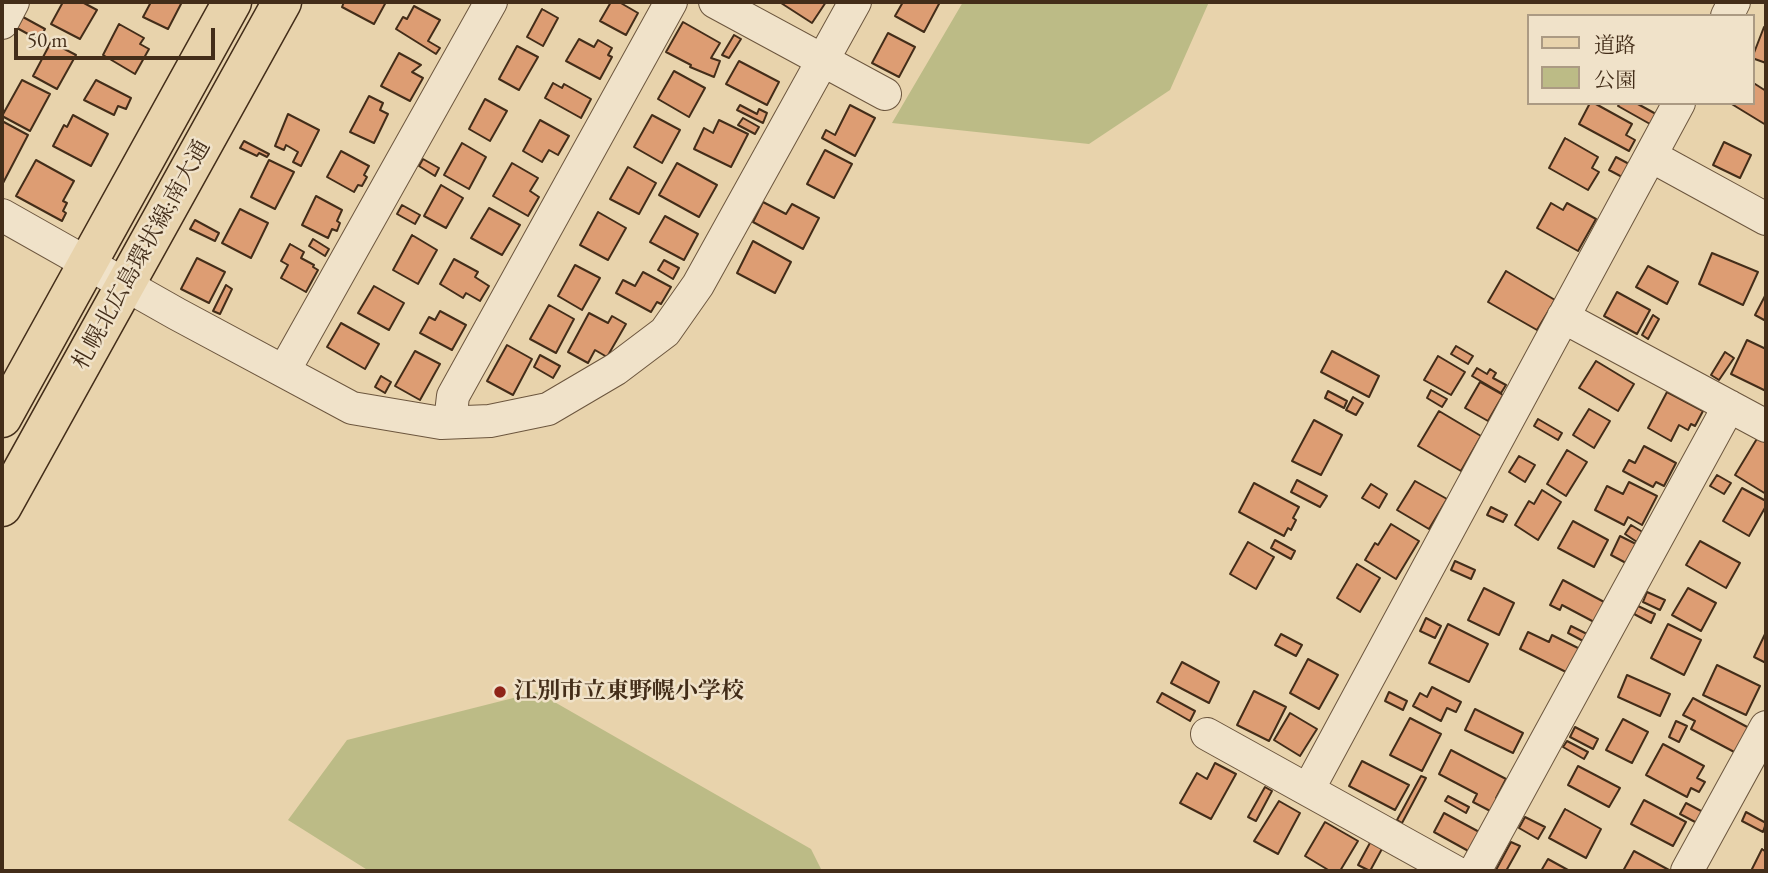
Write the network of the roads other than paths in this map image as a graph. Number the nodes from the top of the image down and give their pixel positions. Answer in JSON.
{"nodes":[{"id":1,"x":13,"y":2,"type":"edge"},
{"id":2,"x":232,"y":2,"type":"edge"},
{"id":3,"x":282,"y":2,"type":"edge"},
{"id":4,"x":491,"y":2,"type":"edge"},
{"id":5,"x":671,"y":2,"type":"edge"},
{"id":6,"x":715,"y":2,"type":"edge"},
{"id":7,"x":855,"y":2,"type":"edge"},
{"id":8,"x":2,"y":23,"type":"edge"},
{"id":9,"x":822,"y":60,"type":"junction"},
{"id":10,"x":885,"y":94,"type":"dead end"},
{"id":11,"x":1678,"y":105,"type":"edge"},
{"id":12,"x":1651,"y":156,"type":"junction"},
{"id":13,"x":2,"y":215,"type":"edge"},
{"id":14,"x":1766,"y":219,"type":"edge"},
{"id":15,"x":88,"y":263,"type":"junction"},
{"id":16,"x":125,"y":284,"type":"junction"},
{"id":17,"x":1563,"y":317,"type":"junction"},
{"id":18,"x":284,"y":372,"type":"junction"},
{"id":19,"x":1729,"y":406,"type":"junction"},
{"id":20,"x":2,"y":418,"type":"edge"},
{"id":21,"x":450,"y":422,"type":"junction"},
{"id":22,"x":1766,"y":426,"type":"edge"},
{"id":23,"x":2,"y":507,"type":"edge"},
{"id":24,"x":1766,"y":727,"type":"edge"},
{"id":25,"x":1207,"y":734,"type":"dead end"},
{"id":26,"x":1308,"y":790,"type":"junction"},
{"id":27,"x":1454,"y":871,"type":"edge"},
{"id":28,"x":1475,"y":871,"type":"edge"},
{"id":29,"x":1687,"y":871,"type":"edge"}],
"edges":[{"from":1,"to":8,"type":"street"},
{"from":2,"to":15,"type":"main road","name":"札幌北広島環状線;南大通"},
{"from":3,"to":16,"type":"main road","name":"札幌北広島環状線;南大通"},
{"from":4,"to":18,"type":"street"},
{"from":5,"to":21,"type":"street"},
{"from":6,"to":9,"type":"street"},
{"from":7,"to":9,"type":"street"},
{"from":9,"to":10,"type":"street"},
{"from":9,"to":21,"type":"street"},
{"from":11,"to":12,"type":"street"},
{"from":12,"to":14,"type":"street"},
{"from":12,"to":17,"type":"street"},
{"from":13,"to":15,"type":"street"},
{"from":15,"to":16,"type":"street"},
{"from":15,"to":20,"type":"main road","name":"札幌北広島環状線;南大通"},
{"from":16,"to":18,"type":"street"},
{"from":16,"to":23,"type":"main road","name":"札幌北広島環状線;南大通"},
{"from":17,"to":19,"type":"street"},
{"from":17,"to":26,"type":"street"},
{"from":18,"to":21,"type":"street"},
{"from":19,"to":22,"type":"street"},
{"from":19,"to":28,"type":"street"},
{"from":24,"to":29,"type":"street"},
{"from":25,"to":26,"type":"street"},
{"from":26,"to":27,"type":"street"}]}
